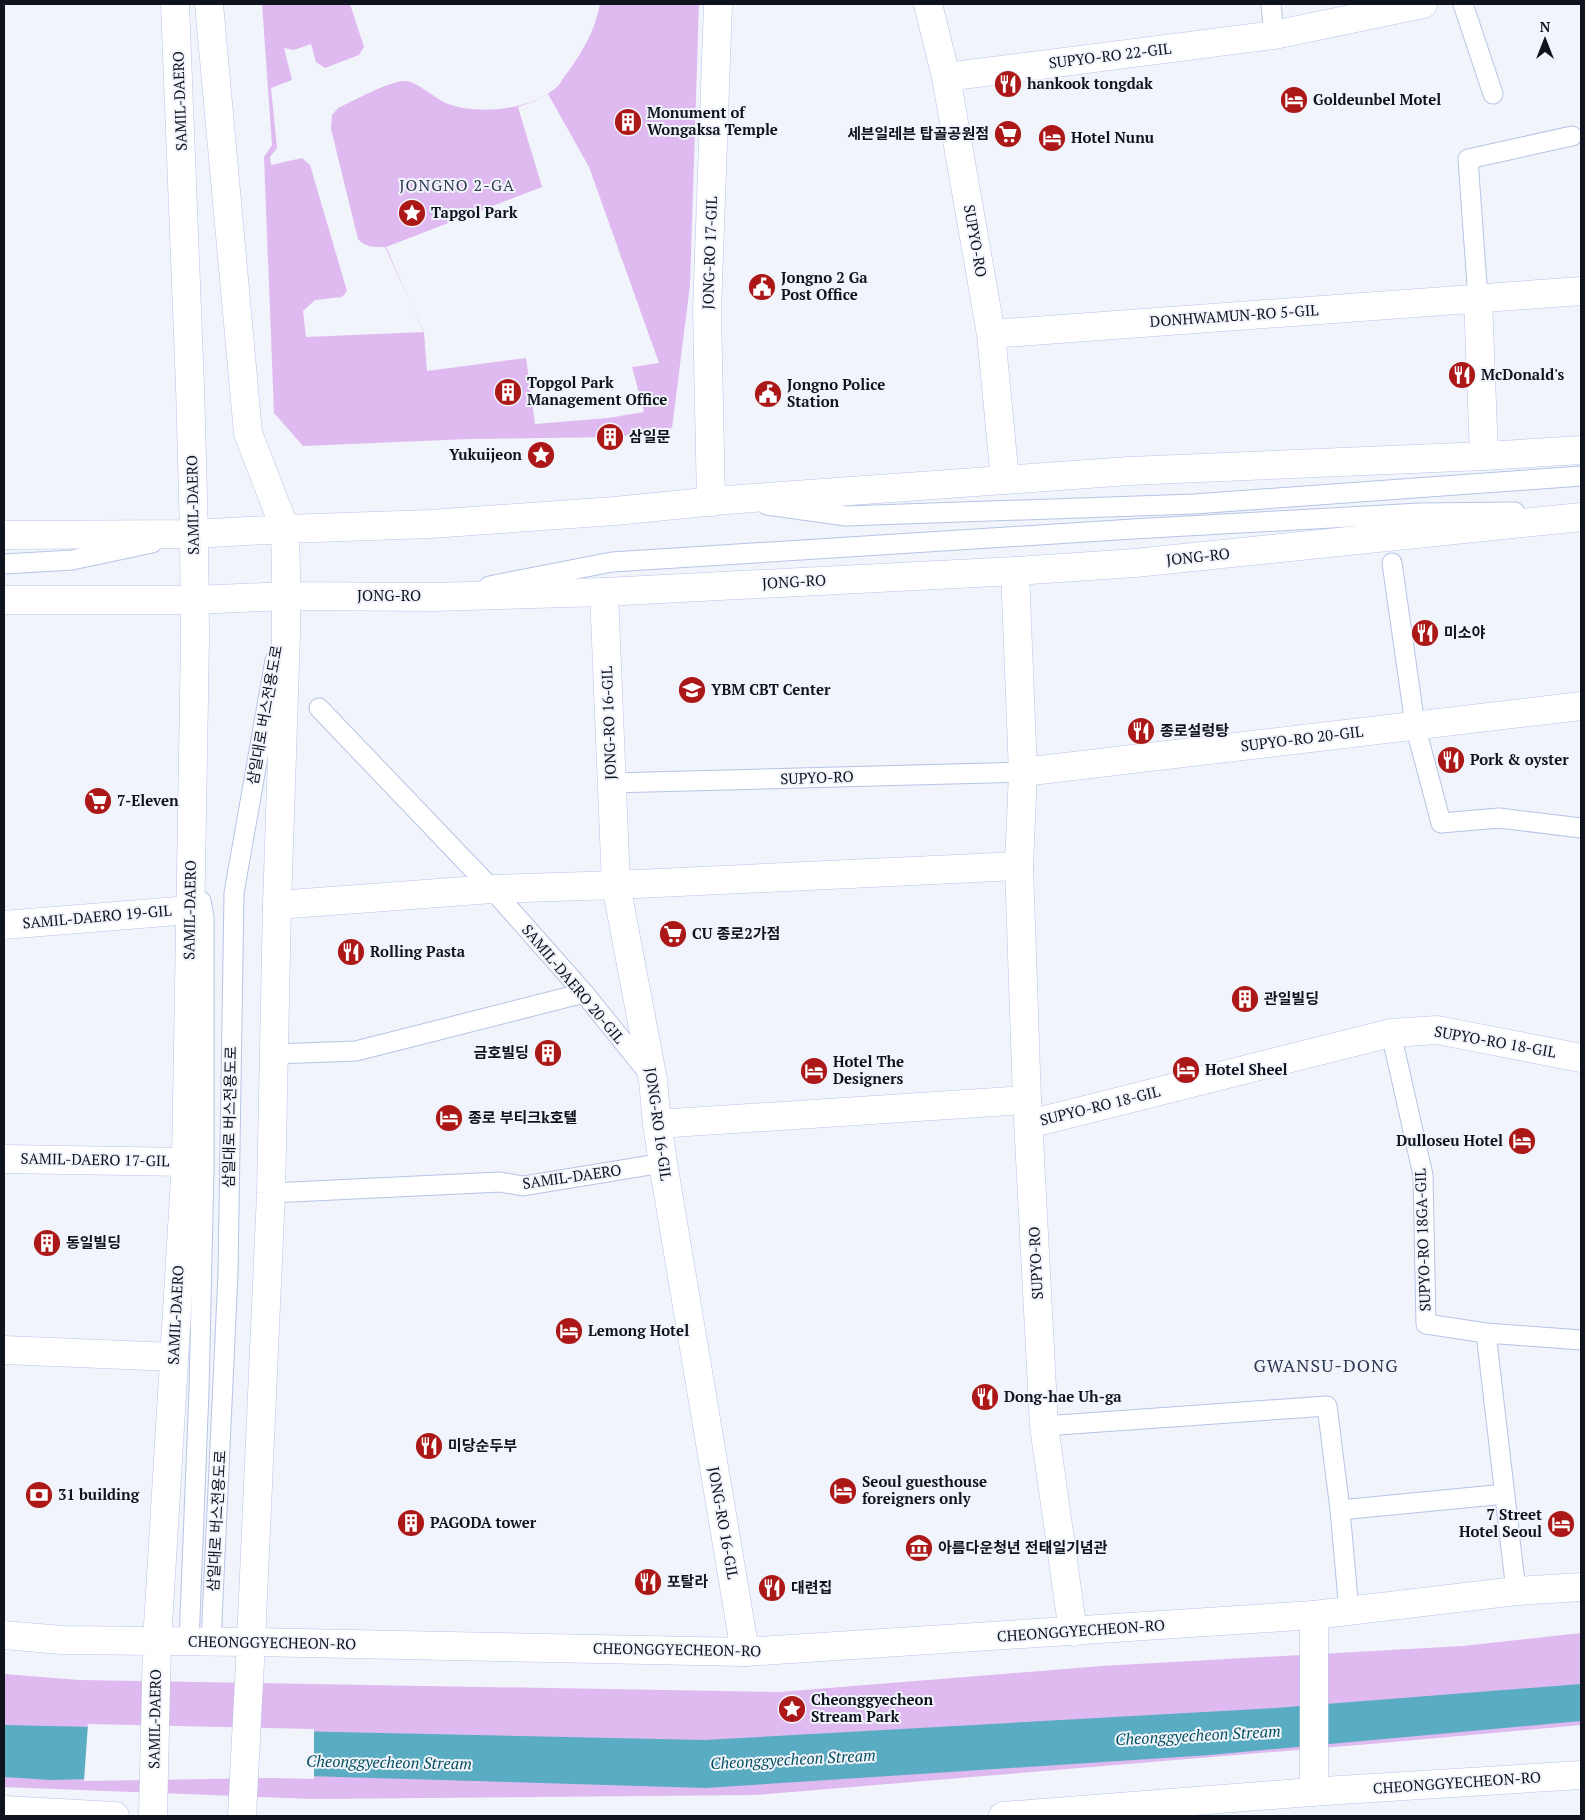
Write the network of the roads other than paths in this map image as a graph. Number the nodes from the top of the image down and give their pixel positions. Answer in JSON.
{"nodes":[{"id":1,"x":175,"y":4,"type":"edge"},
{"id":2,"x":209,"y":4,"type":"edge"},
{"id":3,"x":718,"y":4,"type":"edge"},
{"id":4,"x":928,"y":4,"type":"edge"},
{"id":5,"x":1271,"y":4,"type":"edge"},
{"id":6,"x":1423,"y":4,"type":"edge"},
{"id":7,"x":1463,"y":4,"type":"edge"},
{"id":8,"x":1274,"y":35,"type":"junction"},
{"id":9,"x":946,"y":77,"type":"junction"},
{"id":10,"x":1493,"y":94,"type":"dead end"},
{"id":11,"x":1572,"y":136,"type":"dead end"},
{"id":12,"x":1581,"y":291,"type":"edge"},
{"id":13,"x":1478,"y":299,"type":"junction"},
{"id":14,"x":991,"y":334,"type":"junction"},
{"id":15,"x":1581,"y":450,"type":"edge"},
{"id":16,"x":1484,"y":456,"type":"junction"},
{"id":17,"x":1581,"y":476,"type":"edge"},
{"id":18,"x":1005,"y":480,"type":"junction"},
{"id":19,"x":719,"y":501,"type":"junction"},
{"id":20,"x":1581,"y":511,"type":"edge"},
{"id":21,"x":1581,"y":517,"type":"edge"},
{"id":22,"x":285,"y":528,"type":"junction"},
{"id":23,"x":194,"y":534,"type":"junction"},
{"id":24,"x":4,"y":535,"type":"edge"},
{"id":25,"x":1392,"y":563,"type":"dead end"},
{"id":26,"x":4,"y":564,"type":"edge"},
{"id":27,"x":1015,"y":571,"type":"junction"},
{"id":28,"x":604,"y":592,"type":"junction"},
{"id":29,"x":286,"y":596,"type":"junction"},
{"id":30,"x":434,"y":597,"type":"junction"},
{"id":31,"x":4,"y":600,"type":"edge"},
{"id":32,"x":195,"y":600,"type":"junction"},
{"id":33,"x":1581,"y":706,"type":"edge"},
{"id":34,"x":319,"y":708,"type":"dead end"},
{"id":35,"x":1415,"y":725,"type":"junction"},
{"id":36,"x":1022,"y":772,"type":"junction"},
{"id":37,"x":611,"y":783,"type":"junction"},
{"id":38,"x":1581,"y":828,"type":"edge"},
{"id":39,"x":191,"y":846,"type":"junction"},
{"id":40,"x":1019,"y":866,"type":"junction"},
{"id":41,"x":616,"y":885,"type":"junction"},
{"id":42,"x":492,"y":889,"type":"junction"},
{"id":43,"x":277,"y":906,"type":"junction"},
{"id":44,"x":190,"y":910,"type":"junction"},
{"id":45,"x":4,"y":925,"type":"edge"},
{"id":46,"x":584,"y":993,"type":"junction"},
{"id":47,"x":1391,"y":1033,"type":"junction"},
{"id":48,"x":274,"y":1054,"type":"junction"},
{"id":49,"x":1581,"y":1058,"type":"edge"},
{"id":50,"x":654,"y":1080,"type":"junction"},
{"id":51,"x":1028,"y":1112,"type":"junction"},
{"id":52,"x":657,"y":1124,"type":"junction"},
{"id":53,"x":4,"y":1159,"type":"edge"},
{"id":54,"x":186,"y":1162,"type":"junction"},
{"id":55,"x":663,"y":1163,"type":"junction"},
{"id":56,"x":271,"y":1193,"type":"junction"},
{"id":57,"x":1486,"y":1333,"type":"junction"},
{"id":58,"x":1581,"y":1340,"type":"edge"},
{"id":59,"x":4,"y":1350,"type":"edge"},
{"id":60,"x":174,"y":1357,"type":"junction"},
{"id":61,"x":1044,"y":1426,"type":"junction"},
{"id":62,"x":1505,"y":1494,"type":"junction"},
{"id":63,"x":1340,"y":1510,"type":"junction"},
{"id":64,"x":1581,"y":1587,"type":"edge"},
{"id":65,"x":1516,"y":1591,"type":"junction"},
{"id":66,"x":1349,"y":1611,"type":"junction"},
{"id":67,"x":1314,"y":1615,"type":"junction"},
{"id":68,"x":1073,"y":1632,"type":"junction"},
{"id":69,"x":4,"y":1635,"type":"edge"},
{"id":70,"x":158,"y":1642,"type":"junction"},
{"id":71,"x":200,"y":1642,"type":"junction"},
{"id":72,"x":251,"y":1642,"type":"junction"},
{"id":73,"x":745,"y":1652,"type":"junction"},
{"id":74,"x":1581,"y":1775,"type":"edge"},
{"id":75,"x":1314,"y":1792,"type":"junction"},
{"id":76,"x":242,"y":1804,"type":"edge"},
{"id":77,"x":4,"y":1810,"type":"edge"},
{"id":78,"x":1061,"y":1814,"type":"edge"},
{"id":79,"x":114,"y":1816,"type":"edge"},
{"id":80,"x":153,"y":1816,"type":"edge"},
{"id":81,"x":1003,"y":1816,"type":"edge"}],
"edges":[{"from":1,"to":23,"type":"main road","name":"SAMIL-DAERO"},
{"from":2,"to":22,"type":"main road"},
{"from":3,"to":19,"type":"main road","name":"JONG-RO 17-GIL"},
{"from":4,"to":9,"type":"main road","name":"SUPYO-RO"},
{"from":5,"to":8,"type":"lane"},
{"from":6,"to":8,"type":"main road","name":"SUPYO-RO 22-GIL"},
{"from":7,"to":10,"type":"lane"},
{"from":8,"to":9,"type":"main road","name":"SUPYO-RO 22-GIL"},
{"from":9,"to":14,"type":"main road","name":"SUPYO-RO"},
{"from":11,"to":13,"type":"lane"},
{"from":12,"to":13,"type":"main road","name":"DONHWAMUN-RO 5-GIL"},
{"from":13,"to":14,"type":"main road","name":"DONHWAMUN-RO 5-GIL"},
{"from":13,"to":16,"type":"main road"},
{"from":14,"to":18,"type":"main road","name":"SUPYO-RO"},
{"from":15,"to":16,"type":"main road"},
{"from":16,"to":18,"type":"main road"},
{"from":17,"to":19,"type":"lane"},
{"from":18,"to":19,"type":"main road"},
{"from":19,"to":22,"type":"main road"},
{"from":20,"to":30,"type":"lane"},
{"from":21,"to":27,"type":"main road","name":"JONG-RO"},
{"from":22,"to":23,"type":"main road"},
{"from":22,"to":29,"type":"main road"},
{"from":23,"to":24,"type":"main road"},
{"from":23,"to":26,"type":"lane"},
{"from":23,"to":32,"type":"main road","name":"SAMIL-DAERO"},
{"from":25,"to":35,"type":"lane"},
{"from":27,"to":28,"type":"main road","name":"JONG-RO"},
{"from":27,"to":36,"type":"main road","name":"SUPYO-RO"},
{"from":28,"to":30,"type":"main road","name":"JONG-RO"},
{"from":28,"to":37,"type":"main road","name":"JONG-RO 16-GIL"},
{"from":29,"to":30,"type":"main road","name":"JONG-RO"},
{"from":29,"to":32,"type":"main road","name":"JONG-RO"},
{"from":29,"to":43,"type":"main road"},
{"from":29,"to":71,"type":"lane","name":"삼일대로 버스전용도로"},
{"from":31,"to":32,"type":"main road","name":"JONG-RO"},
{"from":32,"to":39,"type":"main road","name":"SAMIL-DAERO"},
{"from":33,"to":35,"type":"main road","name":"SUPYO-RO 20-GIL"},
{"from":34,"to":42,"type":"lane","name":"SAMIL-DAERO 20-GIL"},
{"from":35,"to":36,"type":"main road","name":"SUPYO-RO 20-GIL"},
{"from":35,"to":38,"type":"lane"},
{"from":36,"to":37,"type":"lane","name":"SUPYO-RO"},
{"from":36,"to":40,"type":"main road","name":"SUPYO-RO"},
{"from":37,"to":41,"type":"main road","name":"JONG-RO 16-GIL"},
{"from":39,"to":44,"type":"main road","name":"SAMIL-DAERO"},
{"from":39,"to":71,"type":"lane"},
{"from":40,"to":41,"type":"main road"},
{"from":40,"to":51,"type":"main road","name":"SUPYO-RO"},
{"from":41,"to":42,"type":"main road"},
{"from":41,"to":50,"type":"main road","name":"JONG-RO 16-GIL"},
{"from":42,"to":43,"type":"main road"},
{"from":42,"to":46,"type":"lane","name":"SAMIL-DAERO 20-GIL"},
{"from":43,"to":48,"type":"main road"},
{"from":44,"to":45,"type":"main road","name":"SAMIL-DAERO 19-GIL"},
{"from":44,"to":54,"type":"main road","name":"SAMIL-DAERO"},
{"from":46,"to":48,"type":"lane"},
{"from":46,"to":50,"type":"lane","name":"SAMIL-DAERO 20-GIL"},
{"from":47,"to":49,"type":"main road","name":"SUPYO-RO 18-GIL"},
{"from":47,"to":51,"type":"main road","name":"SUPYO-RO 18-GIL"},
{"from":47,"to":57,"type":"lane","name":"SUPYO-RO 18GA-GIL"},
{"from":48,"to":56,"type":"main road"},
{"from":50,"to":52,"type":"main road","name":"JONG-RO 16-GIL"},
{"from":51,"to":52,"type":"main road"},
{"from":51,"to":61,"type":"main road","name":"SUPYO-RO"},
{"from":52,"to":55,"type":"main road","name":"JONG-RO 16-GIL"},
{"from":53,"to":54,"type":"main road","name":"SAMIL-DAERO 17-GIL"},
{"from":54,"to":60,"type":"main road","name":"SAMIL-DAERO"},
{"from":55,"to":56,"type":"lane","name":"SAMIL-DAERO"},
{"from":55,"to":73,"type":"main road","name":"JONG-RO 16-GIL"},
{"from":56,"to":72,"type":"main road"},
{"from":57,"to":58,"type":"lane","name":"SUPYO-RO 18GA-GIL"},
{"from":57,"to":62,"type":"lane"},
{"from":59,"to":60,"type":"main road"},
{"from":60,"to":70,"type":"main road","name":"SAMIL-DAERO"},
{"from":61,"to":63,"type":"lane"},
{"from":61,"to":68,"type":"main road","name":"SUPYO-RO"},
{"from":62,"to":63,"type":"lane"},
{"from":62,"to":65,"type":"lane"},
{"from":63,"to":66,"type":"lane"},
{"from":64,"to":65,"type":"main road","name":"CHEONGGYECHEON-RO"},
{"from":65,"to":66,"type":"main road","name":"CHEONGGYECHEON-RO"},
{"from":66,"to":67,"type":"main road","name":"CHEONGGYECHEON-RO"},
{"from":67,"to":68,"type":"main road","name":"CHEONGGYECHEON-RO"},
{"from":67,"to":75,"type":"main road"},
{"from":68,"to":73,"type":"main road","name":"CHEONGGYECHEON-RO"},
{"from":69,"to":70,"type":"main road","name":"CHEONGGYECHEON-RO"},
{"from":70,"to":71,"type":"main road","name":"CHEONGGYECHEON-RO"},
{"from":70,"to":80,"type":"main road","name":"SAMIL-DAERO"},
{"from":71,"to":72,"type":"main road","name":"CHEONGGYECHEON-RO"},
{"from":72,"to":73,"type":"main road","name":"CHEONGGYECHEON-RO"},
{"from":72,"to":76,"type":"main road"},
{"from":74,"to":75,"type":"main road","name":"CHEONGGYECHEON-RO"},
{"from":75,"to":78,"type":"main road","name":"CHEONGGYECHEON-RO"},
{"from":77,"to":79,"type":"main road"},
{"from":78,"to":81,"type":"main road","name":"CHEONGGYECHEON-RO"}]}
